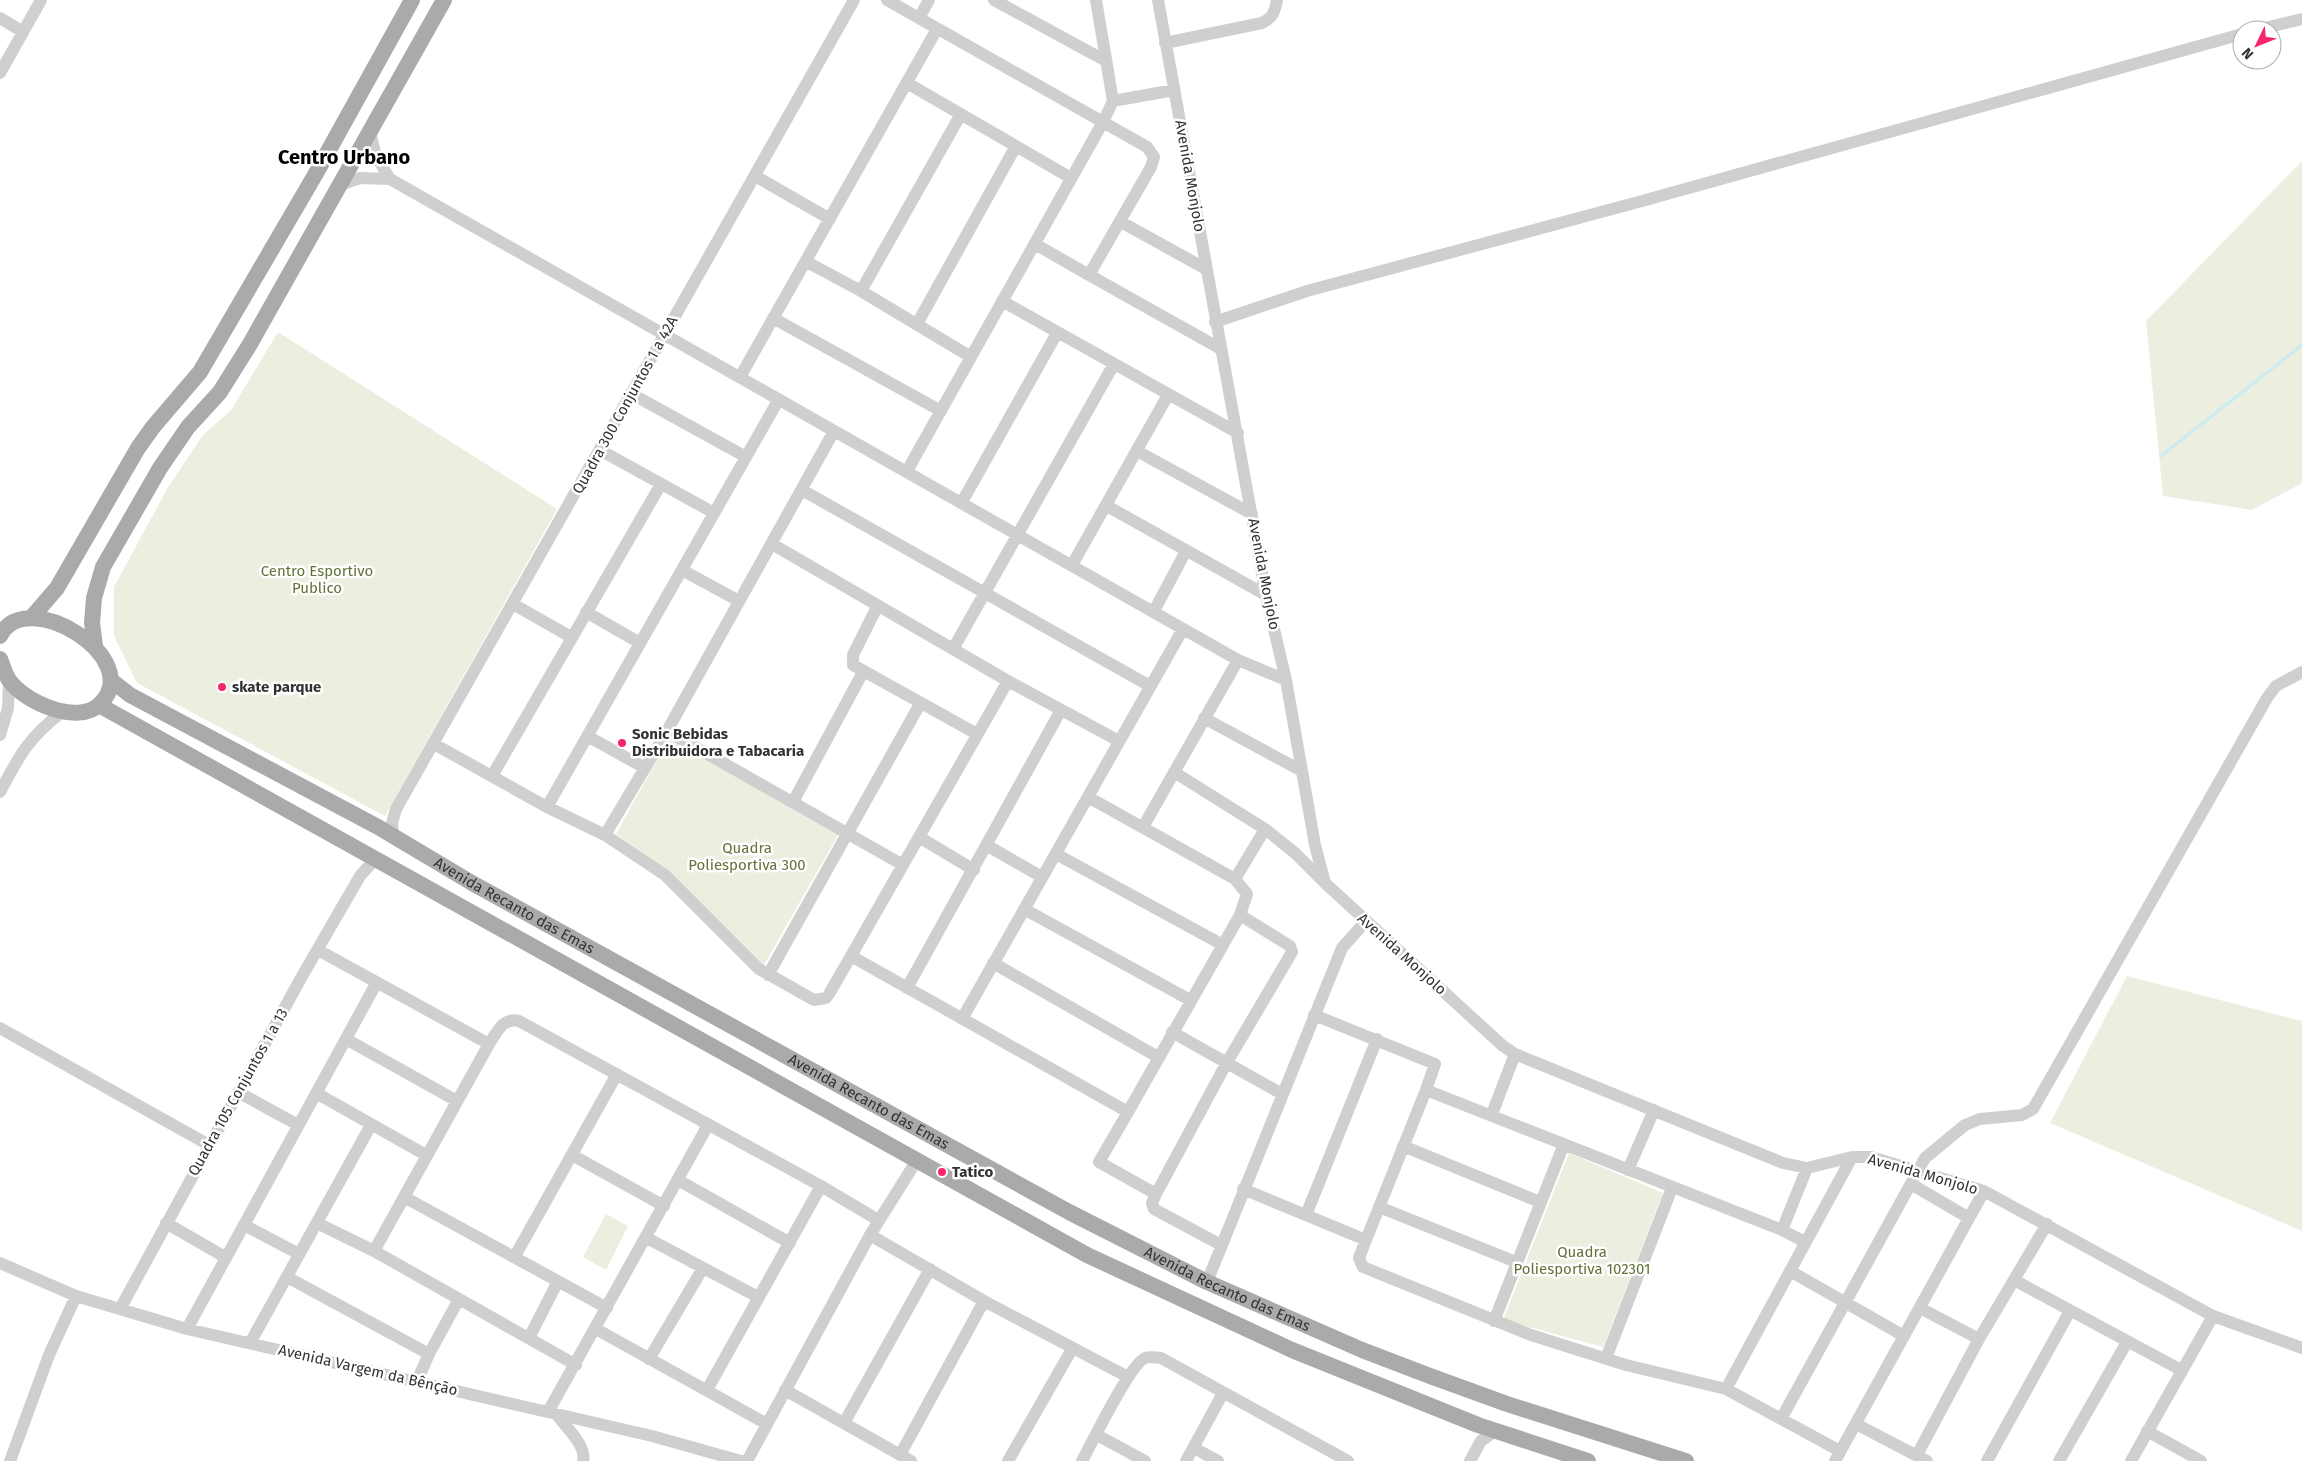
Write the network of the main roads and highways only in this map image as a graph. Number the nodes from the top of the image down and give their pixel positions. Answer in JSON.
{"nodes":[{"id":1,"x":412,"y":0,"type":"edge"},
{"id":2,"x":444,"y":0,"type":"edge"},
{"id":3,"x":347,"y":117,"type":"junction"},
{"id":4,"x":370,"y":132,"type":"junction"},
{"id":5,"x":315,"y":174,"type":"junction"},
{"id":6,"x":340,"y":185,"type":"junction"},
{"id":7,"x":32,"y":617,"type":"junction"},
{"id":8,"x":3,"y":626,"type":"edge"},
{"id":9,"x":95,"y":646,"type":"junction"},
{"id":10,"x":0,"y":659,"type":"edge"},
{"id":11,"x":112,"y":681,"type":"junction"},
{"id":12,"x":99,"y":705,"type":"junction"},
{"id":13,"x":420,"y":852,"type":"junction"},
{"id":14,"x":446,"y":867,"type":"junction"},
{"id":15,"x":413,"y":880,"type":"junction"},
{"id":16,"x":472,"y":883,"type":"junction"},
{"id":17,"x":431,"y":890,"type":"junction"},
{"id":18,"x":457,"y":906,"type":"junction"},
{"id":19,"x":1030,"y":1190,"type":"junction"},
{"id":20,"x":1069,"y":1212,"type":"junction"},
{"id":21,"x":1018,"y":1215,"type":"junction"},
{"id":22,"x":1050,"y":1234,"type":"junction"},
{"id":23,"x":1372,"y":1354,"type":"junction"},
{"id":24,"x":1356,"y":1375,"type":"junction"},
{"id":25,"x":1430,"y":1376,"type":"junction"},
{"id":26,"x":1423,"y":1403,"type":"junction"},
{"id":27,"x":1661,"y":1458,"type":"edge"},
{"id":28,"x":1588,"y":1461,"type":"edge"},
{"id":29,"x":1686,"y":1461,"type":"edge"}],
"edges":[{"from":1,"to":3,"type":"main road"},
{"from":2,"to":4,"type":"main road"},
{"from":3,"to":4,"type":"main road"},
{"from":3,"to":5,"type":"main road"},
{"from":4,"to":6,"type":"main road"},
{"from":5,"to":6,"type":"main road"},
{"from":5,"to":7,"type":"main road"},
{"from":6,"to":9,"type":"main road"},
{"from":7,"to":8,"type":"main road"},
{"from":7,"to":9,"type":"main road"},
{"from":9,"to":11,"type":"main road"},
{"from":10,"to":12,"type":"main road"},
{"from":11,"to":12,"type":"main road"},
{"from":11,"to":13,"type":"main road","name":"Avenida Recanto das Emas"},
{"from":12,"to":15,"type":"main road","name":"Avenida Recanto das Emas"},
{"from":13,"to":14,"type":"main road","name":"Avenida Recanto das Emas"},
{"from":13,"to":15,"type":"main road"},
{"from":14,"to":16,"type":"main road","name":"Avenida Recanto das Emas"},
{"from":14,"to":17,"type":"main road"},
{"from":15,"to":17,"type":"main road","name":"Avenida Recanto das Emas"},
{"from":16,"to":18,"type":"main road"},
{"from":16,"to":19,"type":"main road","name":"Avenida Recanto das Emas"},
{"from":17,"to":18,"type":"main road","name":"Avenida Recanto das Emas"},
{"from":18,"to":21,"type":"main road","name":"Avenida Recanto das Emas"},
{"from":19,"to":20,"type":"main road","name":"Avenida Recanto das Emas"},
{"from":19,"to":21,"type":"main road"},
{"from":20,"to":22,"type":"main road"},
{"from":20,"to":23,"type":"main road","name":"Avenida Recanto das Emas"},
{"from":21,"to":22,"type":"main road","name":"Avenida Recanto das Emas"},
{"from":22,"to":24,"type":"main road","name":"Avenida Recanto das Emas"},
{"from":23,"to":24,"type":"main road"},
{"from":23,"to":25,"type":"main road","name":"Avenida Recanto das Emas"},
{"from":24,"to":26,"type":"main road","name":"Avenida Recanto das Emas"},
{"from":25,"to":26,"type":"main road"},
{"from":25,"to":27,"type":"main road","name":"Avenida Recanto das Emas"},
{"from":26,"to":28,"type":"main road","name":"Avenida Recanto das Emas"},
{"from":27,"to":29,"type":"main road","name":"Avenida Recanto das Emas"}]}
